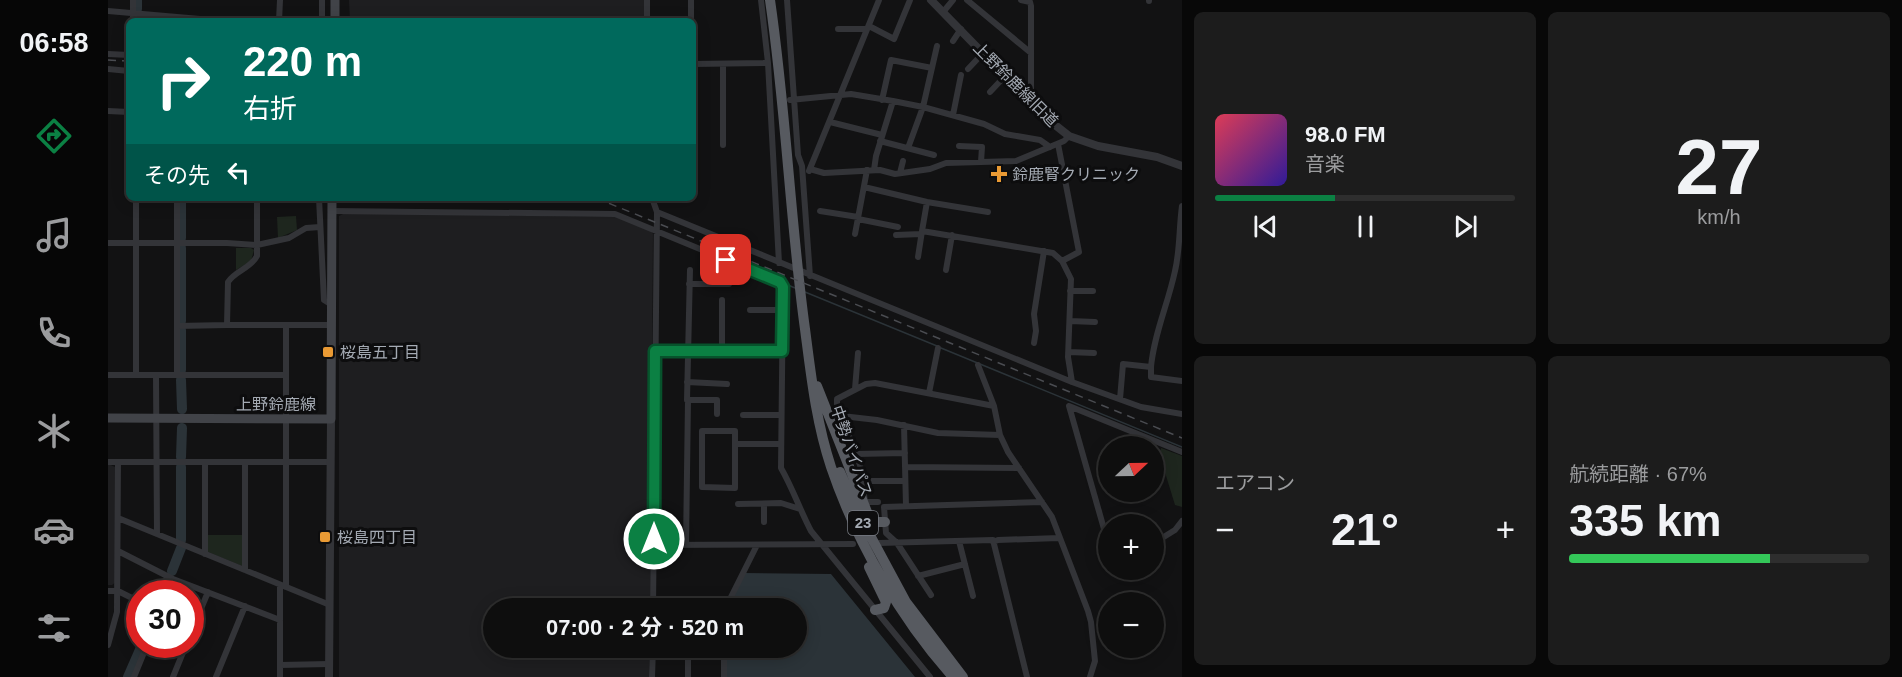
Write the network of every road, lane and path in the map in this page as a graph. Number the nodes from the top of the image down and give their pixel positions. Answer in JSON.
{"nodes":[{"id":1,"x":133,"y":0,"type":"edge"},
{"id":2,"x":280,"y":0,"type":"edge"},
{"id":3,"x":322,"y":0,"type":"edge"},
{"id":4,"x":335,"y":0,"type":"edge"},
{"id":5,"x":647,"y":0,"type":"edge"},
{"id":6,"x":691,"y":0,"type":"edge"},
{"id":7,"x":760,"y":0,"type":"edge"},
{"id":8,"x":770,"y":0,"type":"edge"},
{"id":9,"x":787,"y":0,"type":"edge"},
{"id":10,"x":879,"y":0,"type":"edge"},
{"id":11,"x":910,"y":0,"type":"edge"},
{"id":12,"x":931,"y":0,"type":"edge"},
{"id":13,"x":953,"y":0,"type":"edge"},
{"id":14,"x":967,"y":0,"type":"edge"},
{"id":15,"x":1021,"y":0,"type":"edge"},
{"id":16,"x":108,"y":11,"type":"edge"},
{"id":17,"x":944,"y":12,"type":"junction"},
{"id":18,"x":133,"y":13,"type":"junction"},
{"id":19,"x":133,"y":18,"type":"edge"},
{"id":20,"x":180,"y":18,"type":"edge"},
{"id":21,"x":279,"y":18,"type":"edge"},
{"id":22,"x":322,"y":18,"type":"edge"},
{"id":23,"x":334,"y":18,"type":"edge"},
{"id":24,"x":647,"y":18,"type":"edge"},
{"id":25,"x":691,"y":18,"type":"edge"},
{"id":26,"x":838,"y":28,"type":"dead end"},
{"id":27,"x":868,"y":28,"type":"junction"},
{"id":28,"x":961,"y":29,"type":"junction"},
{"id":29,"x":953,"y":41,"type":"dead end"},
{"id":30,"x":937,"y":46,"type":"dead end"},
{"id":31,"x":984,"y":52,"type":"junction"},
{"id":32,"x":1031,"y":53,"type":"junction"},
{"id":33,"x":108,"y":54,"type":"edge"},
{"id":34,"x":126,"y":56,"type":"edge"},
{"id":35,"x":768,"y":63,"type":"junction"},
{"id":36,"x":696,"y":64,"type":"edge"},
{"id":37,"x":723,"y":64,"type":"junction"},
{"id":38,"x":932,"y":68,"type":"junction"},
{"id":39,"x":108,"y":69,"type":"edge"},
{"id":40,"x":968,"y":69,"type":"dead end"},
{"id":41,"x":126,"y":71,"type":"edge"},
{"id":42,"x":961,"y":75,"type":"dead end"},
{"id":43,"x":1006,"y":75,"type":"junction"},
{"id":44,"x":990,"y":92,"type":"dead end"},
{"id":45,"x":840,"y":95,"type":"junction"},
{"id":46,"x":1028,"y":98,"type":"junction"},
{"id":47,"x":793,"y":100,"type":"junction"},
{"id":48,"x":882,"y":100,"type":"junction"},
{"id":49,"x":893,"y":101,"type":"junction"},
{"id":50,"x":923,"y":107,"type":"junction"},
{"id":51,"x":108,"y":111,"type":"edge"},
{"id":52,"x":126,"y":112,"type":"edge"},
{"id":53,"x":952,"y":115,"type":"junction"},
{"id":54,"x":830,"y":122,"type":"junction"},
{"id":55,"x":1069,"y":136,"type":"junction"},
{"id":56,"x":881,"y":138,"type":"junction"},
{"id":57,"x":1058,"y":144,"type":"junction"},
{"id":58,"x":723,"y":145,"type":"dead end"},
{"id":59,"x":958,"y":146,"type":"dead end"},
{"id":60,"x":1050,"y":147,"type":"junction"},
{"id":61,"x":908,"y":148,"type":"junction"},
{"id":62,"x":934,"y":155,"type":"dead end"},
{"id":63,"x":903,"y":161,"type":"dead end"},
{"id":64,"x":981,"y":162,"type":"junction"},
{"id":65,"x":1182,"y":166,"type":"edge"},
{"id":66,"x":810,"y":169,"type":"junction"},
{"id":67,"x":870,"y":170,"type":"junction"},
{"id":68,"x":900,"y":173,"type":"junction"},
{"id":69,"x":802,"y":176,"type":"junction"},
{"id":70,"x":864,"y":187,"type":"junction"},
{"id":71,"x":136,"y":201,"type":"edge"},
{"id":72,"x":177,"y":201,"type":"edge"},
{"id":73,"x":257,"y":201,"type":"edge"},
{"id":74,"x":319,"y":201,"type":"edge"},
{"id":75,"x":333,"y":201,"type":"edge"},
{"id":76,"x":653,"y":201,"type":"edge"},
{"id":77,"x":927,"y":202,"type":"junction"},
{"id":78,"x":1182,"y":206,"type":"edge"},
{"id":79,"x":332,"y":211,"type":"junction"},
{"id":80,"x":820,"y":211,"type":"dead end"},
{"id":81,"x":657,"y":212,"type":"junction"},
{"id":82,"x":988,"y":212,"type":"dead end"},
{"id":83,"x":858,"y":218,"type":"junction"},
{"id":84,"x":320,"y":227,"type":"junction"},
{"id":85,"x":656,"y":230,"type":"junction"},
{"id":86,"x":922,"y":233,"type":"junction"},
{"id":87,"x":855,"y":234,"type":"dead end"},
{"id":88,"x":951,"y":235,"type":"junction"},
{"id":89,"x":108,"y":243,"type":"edge"},
{"id":90,"x":136,"y":243,"type":"junction"},
{"id":91,"x":177,"y":243,"type":"junction"},
{"id":92,"x":257,"y":245,"type":"junction"},
{"id":93,"x":1044,"y":251,"type":"junction"},
{"id":94,"x":918,"y":257,"type":"dead end"},
{"id":95,"x":1062,"y":261,"type":"junction"},
{"id":96,"x":779,"y":263,"type":"junction"},
{"id":97,"x":690,"y":270,"type":"dead end"},
{"id":98,"x":946,"y":270,"type":"dead end"},
{"id":99,"x":810,"y":276,"type":"junction"},
{"id":100,"x":689,"y":284,"type":"junction"},
{"id":101,"x":729,"y":284,"type":"dead end"},
{"id":102,"x":1070,"y":291,"type":"junction"},
{"id":103,"x":1093,"y":291,"type":"dead end"},
{"id":104,"x":722,"y":300,"type":"dead end"},
{"id":105,"x":332,"y":305,"type":"junction"},
{"id":106,"x":750,"y":310,"type":"dead end"},
{"id":107,"x":783,"y":310,"type":"junction"},
{"id":108,"x":1070,"y":321,"type":"junction"},
{"id":109,"x":1095,"y":322,"type":"dead end"},
{"id":110,"x":227,"y":325,"type":"junction"},
{"id":111,"x":332,"y":325,"type":"junction"},
{"id":112,"x":177,"y":326,"type":"junction"},
{"id":113,"x":286,"y":326,"type":"junction"},
{"id":114,"x":1034,"y":343,"type":"dead end"},
{"id":115,"x":807,"y":347,"type":"junction"},
{"id":116,"x":938,"y":348,"type":"dead end"},
{"id":117,"x":688,"y":350,"type":"junction"},
{"id":118,"x":655,"y":351,"type":"junction"},
{"id":119,"x":722,"y":351,"type":"junction"},
{"id":120,"x":782,"y":351,"type":"junction"},
{"id":121,"x":1069,"y":352,"type":"junction"},
{"id":122,"x":858,"y":353,"type":"dead end"},
{"id":123,"x":1095,"y":353,"type":"dead end"},
{"id":124,"x":978,"y":365,"type":"dead end"},
{"id":125,"x":1151,"y":367,"type":"junction"},
{"id":126,"x":136,"y":374,"type":"junction"},
{"id":127,"x":108,"y":375,"type":"edge"},
{"id":128,"x":156,"y":375,"type":"junction"},
{"id":129,"x":177,"y":375,"type":"junction"},
{"id":130,"x":286,"y":375,"type":"junction"},
{"id":131,"x":814,"y":377,"type":"junction"},
{"id":132,"x":1182,"y":381,"type":"edge"},
{"id":133,"x":687,"y":382,"type":"junction"},
{"id":134,"x":1072,"y":382,"type":"junction"},
{"id":135,"x":727,"y":384,"type":"dead end"},
{"id":136,"x":855,"y":389,"type":"junction"},
{"id":137,"x":929,"y":393,"type":"junction"},
{"id":138,"x":1120,"y":399,"type":"junction"},
{"id":139,"x":688,"y":400,"type":"junction"},
{"id":140,"x":994,"y":406,"type":"junction"},
{"id":141,"x":717,"y":414,"type":"dead end"},
{"id":142,"x":1182,"y":414,"type":"edge"},
{"id":143,"x":743,"y":415,"type":"dead end"},
{"id":144,"x":781,"y":415,"type":"junction"},
{"id":145,"x":842,"y":416,"type":"junction"},
{"id":146,"x":108,"y":418,"type":"edge"},
{"id":147,"x":156,"y":418,"type":"junction"},
{"id":148,"x":287,"y":419,"type":"junction"},
{"id":149,"x":331,"y":419,"type":"junction"},
{"id":150,"x":904,"y":425,"type":"junction"},
{"id":151,"x":1000,"y":435,"type":"junction"},
{"id":152,"x":735,"y":444,"type":"junction"},
{"id":153,"x":781,"y":444,"type":"junction"},
{"id":154,"x":1182,"y":452,"type":"edge"},
{"id":155,"x":905,"y":453,"type":"junction"},
{"id":156,"x":856,"y":454,"type":"junction"},
{"id":157,"x":108,"y":462,"type":"edge"},
{"id":158,"x":118,"y":462,"type":"junction"},
{"id":159,"x":157,"y":462,"type":"junction"},
{"id":160,"x":205,"y":462,"type":"junction"},
{"id":161,"x":245,"y":462,"type":"junction"},
{"id":162,"x":331,"y":462,"type":"junction"},
{"id":163,"x":286,"y":463,"type":"junction"},
{"id":164,"x":905,"y":467,"type":"junction"},
{"id":165,"x":1019,"y":468,"type":"junction"},
{"id":166,"x":835,"y":477,"type":"junction"},
{"id":167,"x":905,"y":480,"type":"junction"},
{"id":168,"x":862,"y":481,"type":"junction"},
{"id":169,"x":878,"y":502,"type":"dead end"},
{"id":170,"x":1042,"y":502,"type":"junction"},
{"id":171,"x":738,"y":504,"type":"dead end"},
{"id":172,"x":764,"y":504,"type":"junction"},
{"id":173,"x":906,"y":506,"type":"junction"},
{"id":174,"x":800,"y":509,"type":"junction"},
{"id":175,"x":1100,"y":514,"type":"edge"},
{"id":176,"x":118,"y":518,"type":"junction"},
{"id":177,"x":1182,"y":521,"type":"edge"},
{"id":178,"x":764,"y":522,"type":"dead end"},
{"id":179,"x":885,"y":522,"type":"junction"},
{"id":180,"x":156,"y":534,"type":"junction"},
{"id":181,"x":1164,"y":537,"type":"edge"},
{"id":182,"x":1059,"y":538,"type":"junction"},
{"id":183,"x":959,"y":541,"type":"junction"},
{"id":184,"x":993,"y":542,"type":"junction"},
{"id":185,"x":879,"y":543,"type":"dead end"},
{"id":186,"x":897,"y":543,"type":"junction"},
{"id":187,"x":757,"y":544,"type":"junction"},
{"id":188,"x":822,"y":544,"type":"junction"},
{"id":189,"x":853,"y":544,"type":"dead end"},
{"id":190,"x":654,"y":545,"type":"junction"},
{"id":191,"x":686,"y":545,"type":"junction"},
{"id":192,"x":118,"y":550,"type":"junction"},
{"id":193,"x":205,"y":554,"type":"junction"},
{"id":194,"x":964,"y":564,"type":"junction"},
{"id":195,"x":245,"y":570,"type":"junction"},
{"id":196,"x":918,"y":576,"type":"junction"},
{"id":197,"x":173,"y":579,"type":"joint"},
{"id":198,"x":283,"y":586,"type":"junction"},
{"id":199,"x":108,"y":591,"type":"edge"},
{"id":200,"x":118,"y":591,"type":"junction"},
{"id":201,"x":208,"y":592,"type":"junction"},
{"id":202,"x":126,"y":595,"type":"edge"},
{"id":203,"x":931,"y":596,"type":"dead end"},
{"id":204,"x":973,"y":596,"type":"dead end"},
{"id":205,"x":653,"y":598,"type":"edge"},
{"id":206,"x":730,"y":598,"type":"edge"},
{"id":207,"x":204,"y":602,"type":"edge"},
{"id":208,"x":330,"y":605,"type":"junction"},
{"id":209,"x":245,"y":606,"type":"junction"},
{"id":210,"x":876,"y":610,"type":"junction"},
{"id":211,"x":280,"y":620,"type":"junction"},
{"id":212,"x":108,"y":645,"type":"edge"},
{"id":213,"x":940,"y":656,"type":"junction"},
{"id":214,"x":142,"y":658,"type":"edge"},
{"id":215,"x":181,"y":658,"type":"edge"},
{"id":216,"x":653,"y":658,"type":"edge"},
{"id":217,"x":688,"y":658,"type":"edge"},
{"id":218,"x":724,"y":658,"type":"edge"},
{"id":219,"x":329,"y":664,"type":"junction"},
{"id":220,"x":280,"y":665,"type":"junction"},
{"id":221,"x":134,"y":677,"type":"edge"},
{"id":222,"x":173,"y":677,"type":"edge"},
{"id":223,"x":216,"y":677,"type":"edge"},
{"id":224,"x":280,"y":677,"type":"edge"},
{"id":225,"x":329,"y":677,"type":"edge"},
{"id":226,"x":652,"y":677,"type":"edge"},
{"id":227,"x":688,"y":677,"type":"edge"},
{"id":228,"x":724,"y":677,"type":"edge"},
{"id":229,"x":930,"y":677,"type":"edge"},
{"id":230,"x":949,"y":677,"type":"edge"},
{"id":231,"x":953,"y":677,"type":"edge"},
{"id":232,"x":963,"y":677,"type":"edge"},
{"id":233,"x":969,"y":677,"type":"edge"},
{"id":234,"x":1027,"y":677,"type":"edge"},
{"id":235,"x":1090,"y":677,"type":"edge"}],
"edges":[{"from":1,"to":18,"type":"street"},
{"from":2,"to":21,"type":"street"},
{"from":3,"to":22,"type":"street"},
{"from":4,"to":23,"type":"main road"},
{"from":5,"to":24,"type":"street"},
{"from":6,"to":25,"type":"street"},
{"from":7,"to":35,"type":"street"},
{"from":8,"to":115,"type":"highway","name":"中勢バイパス","number":"23"},
{"from":9,"to":47,"type":"street"},
{"from":10,"to":27,"type":"street"},
{"from":11,"to":27,"type":"street"},
{"from":12,"to":17,"type":"street","name":"上野鈴鹿線旧道"},
{"from":13,"to":17,"type":"street"},
{"from":14,"to":32,"type":"street"},
{"from":15,"to":32,"type":"street"},
{"from":16,"to":18,"type":"street"},
{"from":17,"to":28,"type":"street","name":"上野鈴鹿線旧道"},
{"from":18,"to":19,"type":"street"},
{"from":18,"to":20,"type":"street"},
{"from":26,"to":27,"type":"street"},
{"from":27,"to":45,"type":"street"},
{"from":28,"to":29,"type":"street"},
{"from":28,"to":31,"type":"street","name":"上野鈴鹿線旧道"},
{"from":30,"to":38,"type":"street"},
{"from":31,"to":40,"type":"street"},
{"from":31,"to":43,"type":"street","name":"上野鈴鹿線旧道"},
{"from":32,"to":46,"type":"street"},
{"from":33,"to":34,"type":"street"},
{"from":35,"to":37,"type":"street"},
{"from":35,"to":96,"type":"street"},
{"from":36,"to":37,"type":"street"},
{"from":37,"to":58,"type":"street"},
{"from":38,"to":48,"type":"street"},
{"from":38,"to":50,"type":"street"},
{"from":39,"to":41,"type":"street"},
{"from":42,"to":53,"type":"street"},
{"from":43,"to":44,"type":"street"},
{"from":43,"to":46,"type":"street","name":"上野鈴鹿線旧道"},
{"from":45,"to":47,"type":"street"},
{"from":45,"to":48,"type":"street"},
{"from":45,"to":54,"type":"street"},
{"from":46,"to":55,"type":"street","name":"上野鈴鹿線旧道"},
{"from":47,"to":69,"type":"street"},
{"from":48,"to":49,"type":"street"},
{"from":49,"to":50,"type":"street"},
{"from":49,"to":56,"type":"street"},
{"from":50,"to":53,"type":"street"},
{"from":50,"to":61,"type":"street"},
{"from":51,"to":52,"type":"street"},
{"from":53,"to":60,"type":"street"},
{"from":54,"to":56,"type":"street"},
{"from":54,"to":66,"type":"street"},
{"from":55,"to":57,"type":"street"},
{"from":55,"to":65,"type":"street","name":"上野鈴鹿線旧道"},
{"from":56,"to":61,"type":"street"},
{"from":56,"to":67,"type":"street"},
{"from":57,"to":60,"type":"street"},
{"from":57,"to":95,"type":"street"},
{"from":59,"to":64,"type":"street"},
{"from":60,"to":64,"type":"street"},
{"from":61,"to":62,"type":"street"},
{"from":63,"to":68,"type":"street"},
{"from":64,"to":68,"type":"street"},
{"from":66,"to":67,"type":"street"},
{"from":66,"to":69,"type":"street"},
{"from":67,"to":68,"type":"street"},
{"from":67,"to":70,"type":"street"},
{"from":69,"to":99,"type":"street"},
{"from":70,"to":77,"type":"street"},
{"from":70,"to":83,"type":"street"},
{"from":71,"to":90,"type":"street"},
{"from":72,"to":91,"type":"street"},
{"from":73,"to":92,"type":"street"},
{"from":74,"to":84,"type":"street"},
{"from":75,"to":79,"type":"main road","name":"上野鈴鹿線"},
{"from":76,"to":81,"type":"street"},
{"from":77,"to":82,"type":"street"},
{"from":77,"to":86,"type":"street"},
{"from":78,"to":125,"type":"street"},
{"from":79,"to":85,"type":"street"},
{"from":79,"to":105,"type":"main road","name":"上野鈴鹿線"},
{"from":80,"to":83,"type":"street"},
{"from":81,"to":85,"type":"street"},
{"from":81,"to":96,"type":"street"},
{"from":83,"to":86,"type":"street"},
{"from":83,"to":87,"type":"street"},
{"from":84,"to":92,"type":"street"},
{"from":84,"to":105,"type":"street"},
{"from":85,"to":107,"type":"street"},
{"from":85,"to":118,"type":"street"},
{"from":86,"to":88,"type":"street"},
{"from":86,"to":94,"type":"street"},
{"from":88,"to":93,"type":"street"},
{"from":88,"to":98,"type":"street"},
{"from":89,"to":90,"type":"street"},
{"from":90,"to":91,"type":"street"},
{"from":90,"to":126,"type":"street"},
{"from":91,"to":92,"type":"street"},
{"from":91,"to":112,"type":"street"},
{"from":92,"to":110,"type":"street"},
{"from":93,"to":95,"type":"street"},
{"from":93,"to":114,"type":"street"},
{"from":95,"to":102,"type":"street"},
{"from":96,"to":99,"type":"street"},
{"from":97,"to":100,"type":"street"},
{"from":99,"to":134,"type":"street"},
{"from":100,"to":101,"type":"street"},
{"from":100,"to":117,"type":"street"},
{"from":102,"to":103,"type":"street"},
{"from":102,"to":108,"type":"street"},
{"from":104,"to":119,"type":"street"},
{"from":105,"to":111,"type":"main road","name":"上野鈴鹿線"},
{"from":106,"to":107,"type":"street"},
{"from":107,"to":120,"type":"street"},
{"from":108,"to":109,"type":"street"},
{"from":108,"to":121,"type":"street"},
{"from":110,"to":112,"type":"street"},
{"from":110,"to":113,"type":"street"},
{"from":111,"to":113,"type":"street"},
{"from":111,"to":149,"type":"main road","name":"上野鈴鹿線"},
{"from":112,"to":129,"type":"street"},
{"from":113,"to":130,"type":"street"},
{"from":115,"to":131,"type":"highway","name":"中勢バイパス","number":"23"},
{"from":115,"to":166,"type":"highway","name":"中勢バイパス","number":"23"},
{"from":116,"to":137,"type":"street"},
{"from":117,"to":118,"type":"street"},
{"from":117,"to":119,"type":"street"},
{"from":117,"to":133,"type":"street"},
{"from":118,"to":190,"type":"street"},
{"from":119,"to":120,"type":"street"},
{"from":120,"to":144,"type":"street"},
{"from":121,"to":123,"type":"street"},
{"from":121,"to":134,"type":"street"},
{"from":122,"to":136,"type":"street"},
{"from":124,"to":140,"type":"street"},
{"from":125,"to":132,"type":"street"},
{"from":125,"to":138,"type":"street"},
{"from":126,"to":127,"type":"street"},
{"from":126,"to":128,"type":"street"},
{"from":128,"to":129,"type":"street"},
{"from":128,"to":147,"type":"street"},
{"from":129,"to":130,"type":"street"},
{"from":130,"to":148,"type":"street"},
{"from":131,"to":179,"type":"highway"},
{"from":131,"to":213,"type":"highway","name":"中勢バイパス","number":"23"},
{"from":133,"to":135,"type":"street"},
{"from":133,"to":139,"type":"street"},
{"from":134,"to":138,"type":"street"},
{"from":136,"to":137,"type":"street"},
{"from":136,"to":145,"type":"street"},
{"from":137,"to":140,"type":"street"},
{"from":138,"to":142,"type":"street"},
{"from":139,"to":141,"type":"street"},
{"from":139,"to":191,"type":"street"},
{"from":140,"to":151,"type":"street"},
{"from":143,"to":144,"type":"street"},
{"from":144,"to":153,"type":"street"},
{"from":145,"to":150,"type":"street"},
{"from":145,"to":156,"type":"street"},
{"from":146,"to":147,"type":"main road","name":"上野鈴鹿線"},
{"from":147,"to":148,"type":"main road","name":"上野鈴鹿線"},
{"from":147,"to":159,"type":"street"},
{"from":148,"to":149,"type":"main road","name":"上野鈴鹿線"},
{"from":148,"to":163,"type":"street"},
{"from":149,"to":162,"type":"street"},
{"from":150,"to":151,"type":"street"},
{"from":150,"to":155,"type":"street"},
{"from":151,"to":165,"type":"street"},
{"from":152,"to":152,"type":"street"},
{"from":152,"to":153,"type":"street"},
{"from":153,"to":174,"type":"street"},
{"from":154,"to":175,"type":"street"},
{"from":155,"to":156,"type":"street"},
{"from":155,"to":164,"type":"street"},
{"from":156,"to":168,"type":"street"},
{"from":157,"to":158,"type":"street"},
{"from":158,"to":159,"type":"street"},
{"from":158,"to":176,"type":"street"},
{"from":159,"to":160,"type":"street"},
{"from":159,"to":180,"type":"street"},
{"from":160,"to":161,"type":"street"},
{"from":160,"to":193,"type":"street"},
{"from":161,"to":163,"type":"street"},
{"from":161,"to":195,"type":"street"},
{"from":162,"to":163,"type":"street"},
{"from":162,"to":208,"type":"street"},
{"from":163,"to":198,"type":"street"},
{"from":164,"to":165,"type":"street"},
{"from":164,"to":167,"type":"street"},
{"from":165,"to":170,"type":"street"},
{"from":166,"to":210,"type":"highway"},
{"from":166,"to":213,"type":"highway","name":"中勢バイパス","number":"23"},
{"from":167,"to":168,"type":"street"},
{"from":167,"to":173,"type":"street"},
{"from":168,"to":169,"type":"street"},
{"from":170,"to":173,"type":"street"},
{"from":170,"to":182,"type":"street"},
{"from":171,"to":172,"type":"street"},
{"from":172,"to":174,"type":"street"},
{"from":172,"to":178,"type":"street"},
{"from":173,"to":179,"type":"street"},
{"from":174,"to":188,"type":"street"},
{"from":176,"to":180,"type":"street"},
{"from":176,"to":192,"type":"street"},
{"from":177,"to":181,"type":"street"},
{"from":179,"to":186,"type":"street"},
{"from":180,"to":193,"type":"street"},
{"from":182,"to":184,"type":"street"},
{"from":182,"to":235,"type":"street"},
{"from":183,"to":184,"type":"street"},
{"from":183,"to":186,"type":"street"},
{"from":183,"to":194,"type":"street"},
{"from":184,"to":234,"type":"street"},
{"from":185,"to":186,"type":"street"},
{"from":186,"to":196,"type":"street"},
{"from":187,"to":188,"type":"street"},
{"from":187,"to":191,"type":"street"},
{"from":187,"to":206,"type":"street"},
{"from":188,"to":189,"type":"street"},
{"from":188,"to":210,"type":"street"},
{"from":190,"to":191,"type":"street"},
{"from":190,"to":205,"type":"street"},
{"from":192,"to":197,"type":"street"},
{"from":192,"to":200,"type":"street"},
{"from":193,"to":195,"type":"street"},
{"from":194,"to":196,"type":"street"},
{"from":194,"to":204,"type":"street"},
{"from":195,"to":198,"type":"street"},
{"from":196,"to":203,"type":"street"},
{"from":197,"to":201,"type":"street"},
{"from":198,"to":208,"type":"street"},
{"from":198,"to":211,"type":"street"},
{"from":199,"to":200,"type":"street"},
{"from":200,"to":202,"type":"street"},
{"from":200,"to":212,"type":"street"},
{"from":201,"to":207,"type":"street"},
{"from":201,"to":209,"type":"street"},
{"from":208,"to":219,"type":"street"},
{"from":209,"to":211,"type":"street"},
{"from":209,"to":223,"type":"street"},
{"from":210,"to":229,"type":"street"},
{"from":211,"to":220,"type":"street"},
{"from":213,"to":230,"type":"highway"},
{"from":213,"to":231,"type":"highway","name":"中勢バイパス","number":"23"},
{"from":213,"to":232,"type":"highway","name":"中勢バイパス","number":"23"},
{"from":213,"to":233,"type":"highway"},
{"from":214,"to":221,"type":"street"},
{"from":215,"to":222,"type":"street"},
{"from":216,"to":226,"type":"street"},
{"from":217,"to":227,"type":"street"},
{"from":218,"to":228,"type":"street"},
{"from":219,"to":220,"type":"street"},
{"from":219,"to":225,"type":"street"},
{"from":220,"to":224,"type":"street"}]}
